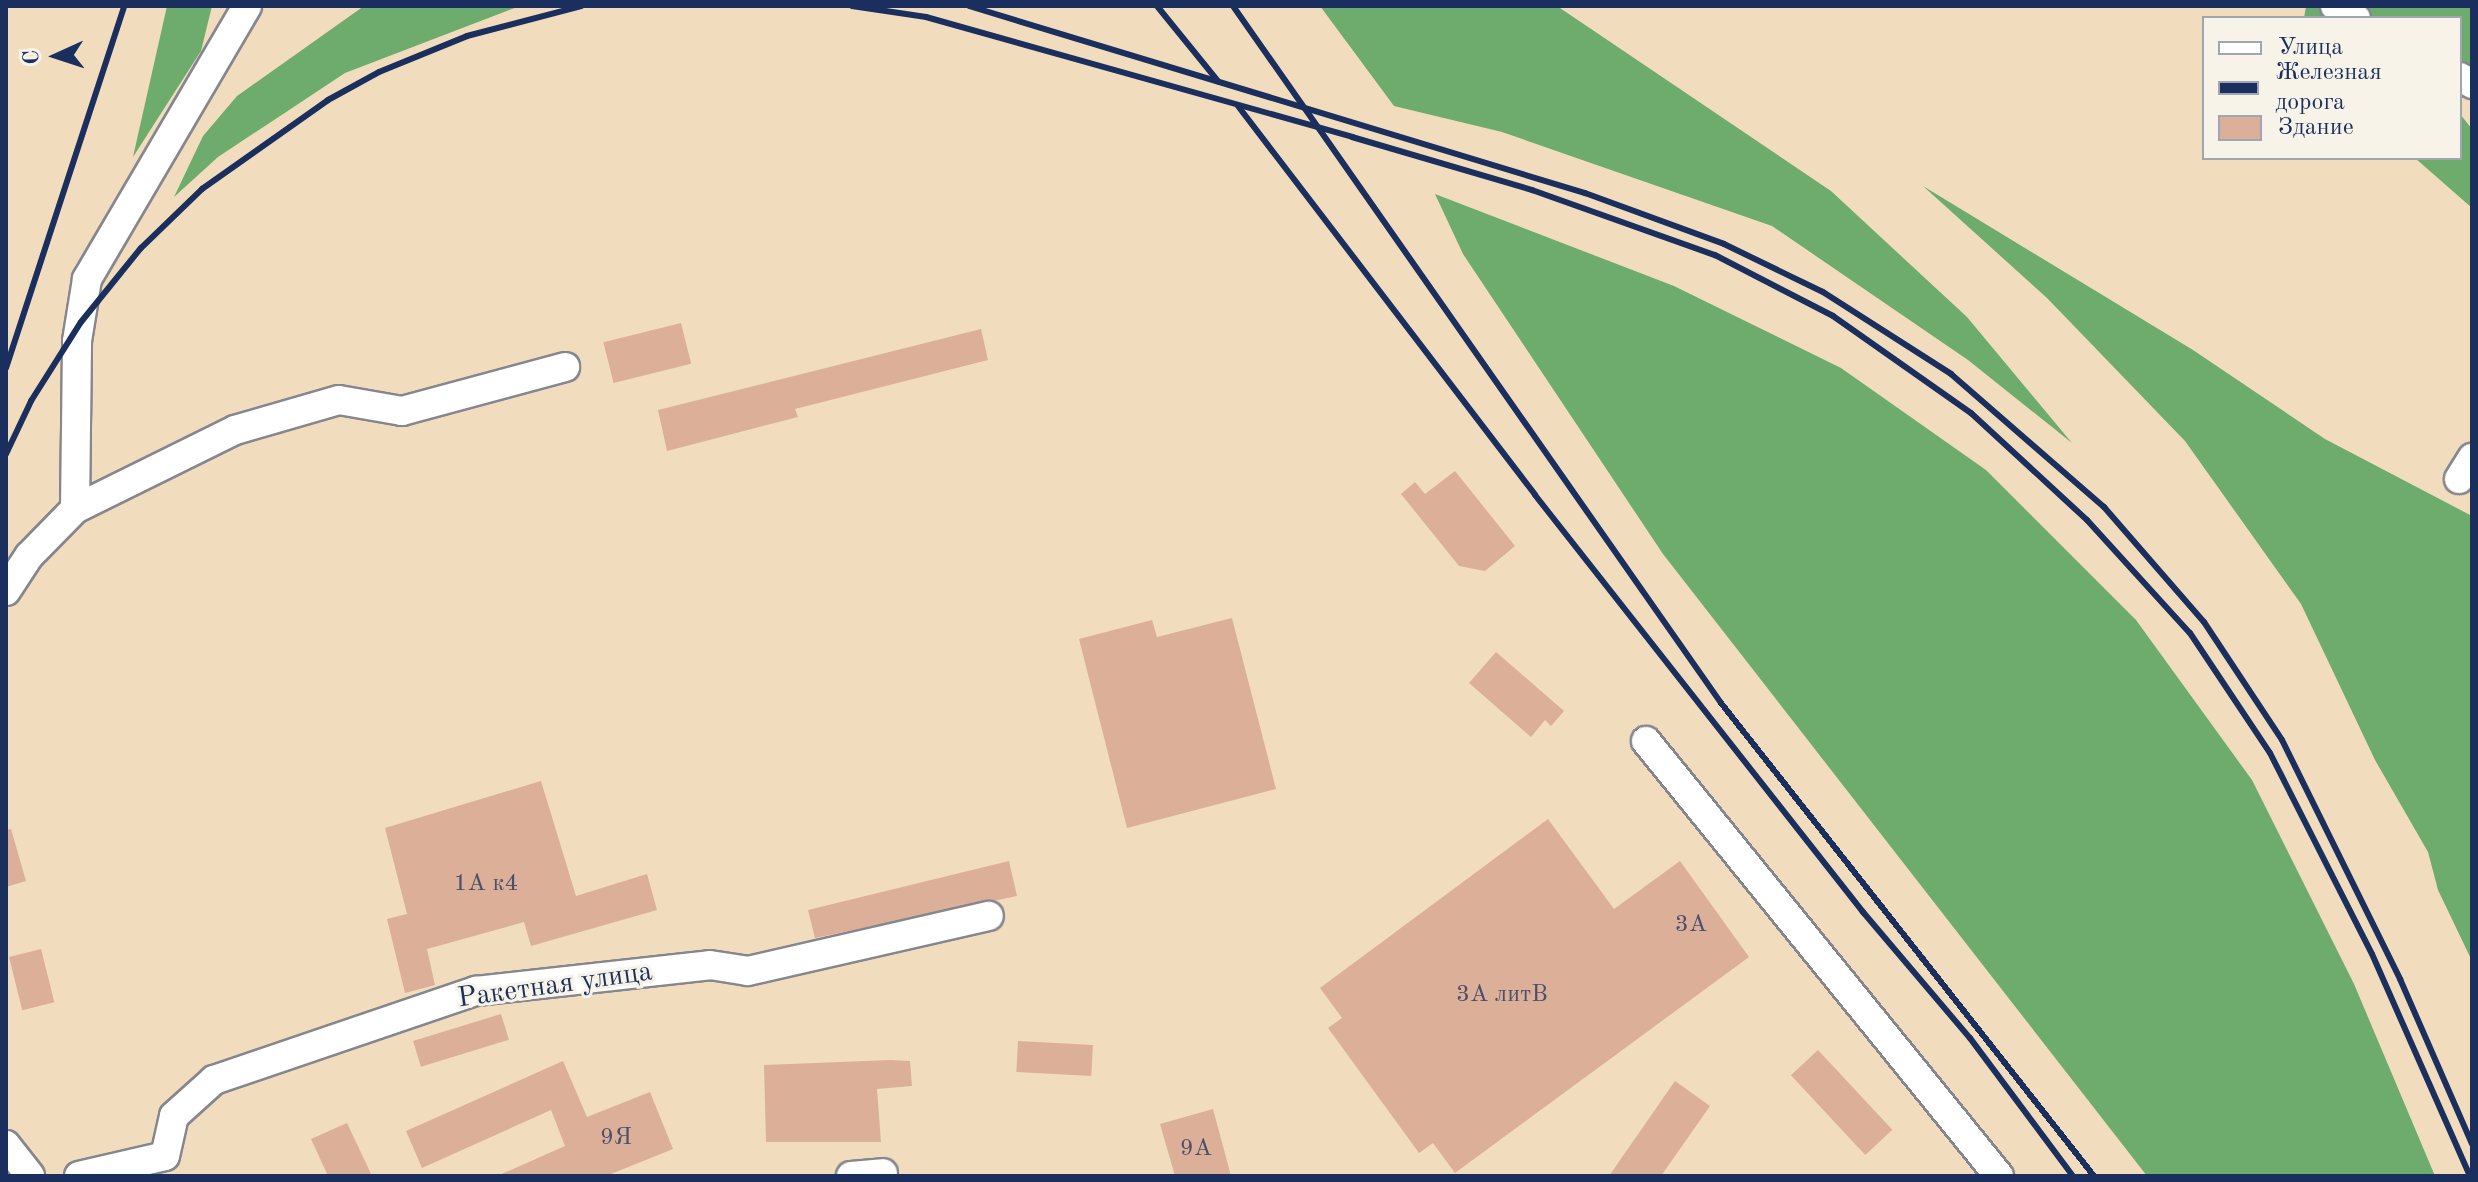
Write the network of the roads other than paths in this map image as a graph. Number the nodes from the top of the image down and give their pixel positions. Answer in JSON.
{"nodes":[{"id":1,"x":247,"y":6,"type":"edge"},
{"id":2,"x":2335,"y":6,"type":"edge"},
{"id":3,"x":2352,"y":16,"type":"edge"},
{"id":4,"x":565,"y":367,"type":"dead end"},
{"id":5,"x":75,"y":509,"type":"junction"},
{"id":6,"x":6,"y":591,"type":"edge"},
{"id":7,"x":1646,"y":741,"type":"dead end"},
{"id":8,"x":989,"y":916,"type":"dead end"},
{"id":9,"x":6,"y":1145,"type":"edge"},
{"id":10,"x":883,"y":1173,"type":"dead end"},
{"id":11,"x":97,"y":1174,"type":"edge"},
{"id":12,"x":30,"y":1176,"type":"edge"},
{"id":13,"x":851,"y":1176,"type":"edge"},
{"id":14,"x":1999,"y":1176,"type":"edge"}],
"edges":[{"from":1,"to":5,"type":"lane"},
{"from":2,"to":3,"type":"lane"},
{"from":4,"to":5,"type":"lane"},
{"from":5,"to":6,"type":"lane"},
{"from":7,"to":14,"type":"lane"},
{"from":8,"to":11,"type":"lane","name":"Ракетная улица"},
{"from":9,"to":12,"type":"lane"},
{"from":10,"to":13,"type":"lane"}]}
